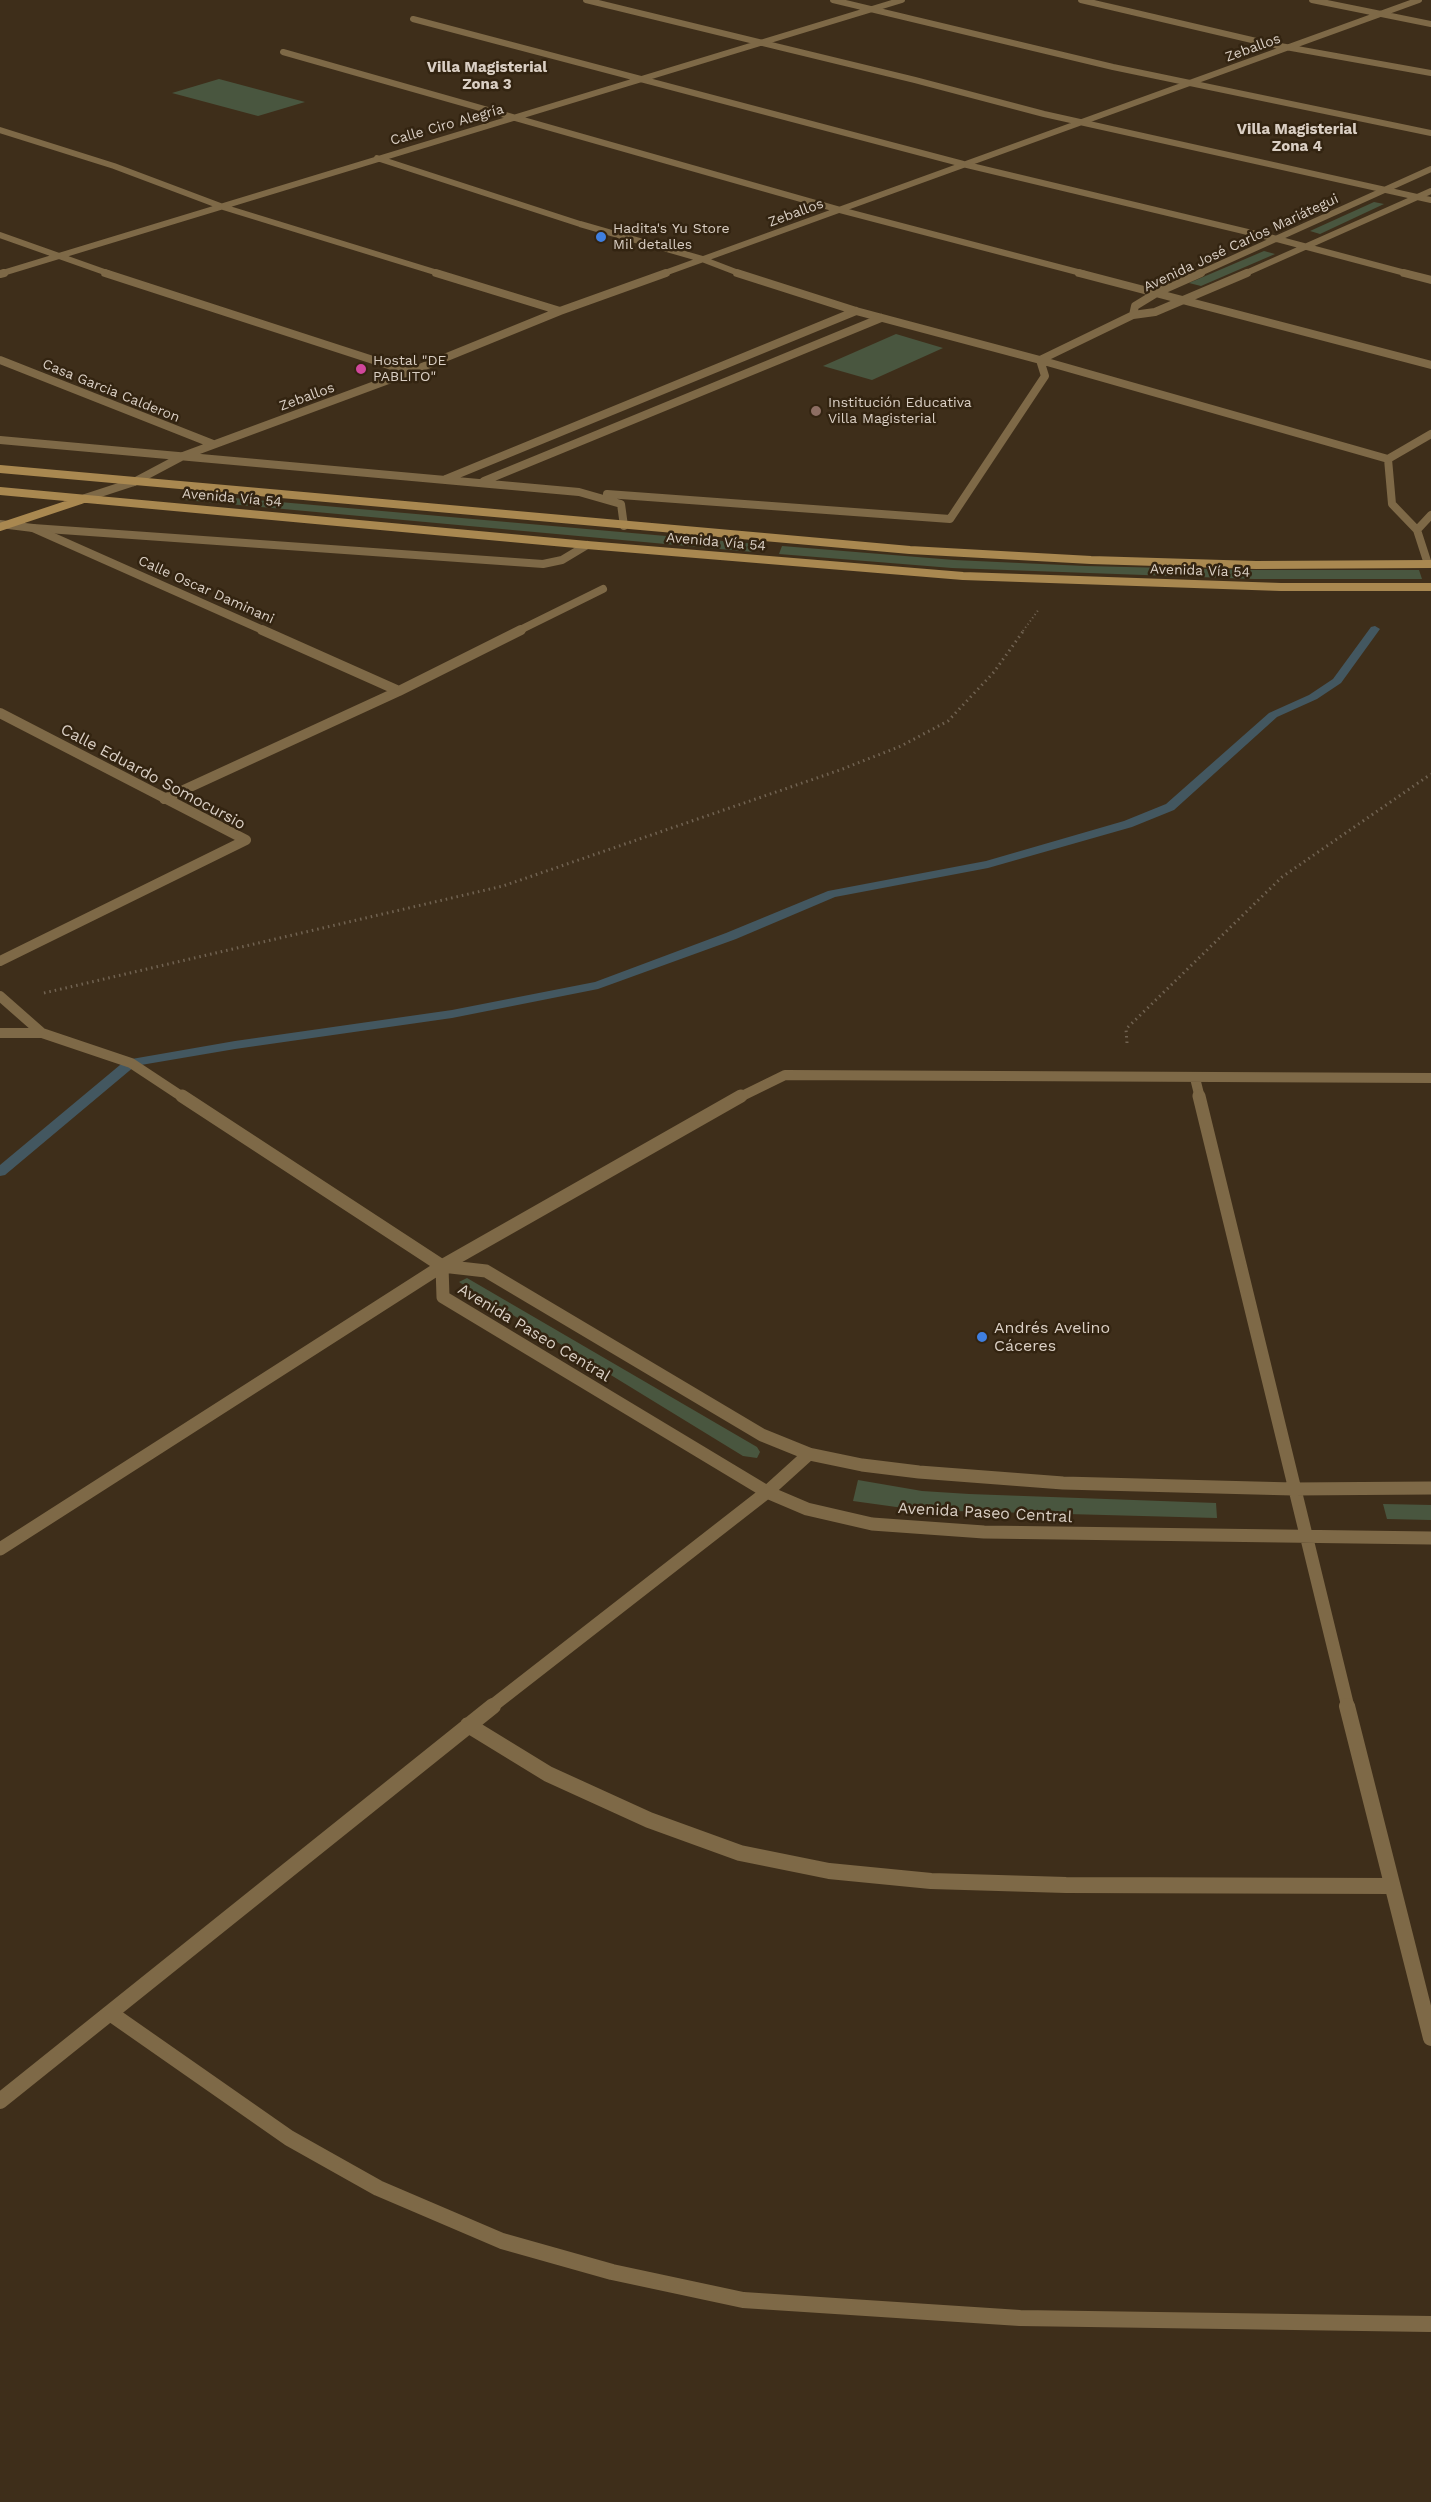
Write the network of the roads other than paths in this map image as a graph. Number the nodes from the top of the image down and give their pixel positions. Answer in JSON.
{"nodes":[{"id":1,"x":586,"y":0,"type":"edge"},
{"id":2,"x":833,"y":0,"type":"edge"},
{"id":3,"x":902,"y":0,"type":"edge"},
{"id":4,"x":1081,"y":0,"type":"edge"},
{"id":5,"x":1312,"y":0,"type":"edge"},
{"id":6,"x":1419,"y":0,"type":"edge"},
{"id":7,"x":872,"y":9,"type":"junction"},
{"id":8,"x":1380,"y":15,"type":"junction"},
{"id":9,"x":412,"y":19,"type":"dead end"},
{"id":10,"x":1431,"y":24,"type":"edge"},
{"id":11,"x":762,"y":43,"type":"junction"},
{"id":12,"x":1288,"y":48,"type":"junction"},
{"id":13,"x":283,"y":52,"type":"dead end"},
{"id":14,"x":1431,"y":73,"type":"edge"},
{"id":15,"x":643,"y":79,"type":"junction"},
{"id":16,"x":1188,"y":84,"type":"junction"},
{"id":17,"x":513,"y":118,"type":"junction"},
{"id":18,"x":1079,"y":122,"type":"junction"},
{"id":19,"x":0,"y":130,"type":"edge"},
{"id":20,"x":1431,"y":133,"type":"edge"},
{"id":21,"x":377,"y":158,"type":"junction"},
{"id":22,"x":967,"y":165,"type":"junction"},
{"id":23,"x":1431,"y":169,"type":"edge"},
{"id":24,"x":1384,"y":190,"type":"junction"},
{"id":25,"x":1431,"y":190,"type":"edge"},
{"id":26,"x":1416,"y":197,"type":"junction"},
{"id":27,"x":1431,"y":200,"type":"edge"},
{"id":28,"x":223,"y":207,"type":"junction"},
{"id":29,"x":840,"y":210,"type":"junction"},
{"id":30,"x":0,"y":235,"type":"edge"},
{"id":31,"x":1277,"y":239,"type":"junction"},
{"id":32,"x":1305,"y":248,"type":"junction"},
{"id":33,"x":57,"y":257,"type":"junction"},
{"id":34,"x":702,"y":259,"type":"junction"},
{"id":35,"x":0,"y":274,"type":"edge"},
{"id":36,"x":1431,"y":280,"type":"edge"},
{"id":37,"x":1158,"y":292,"type":"junction"},
{"id":38,"x":1186,"y":300,"type":"junction"},
{"id":39,"x":856,"y":311,"type":"junction"},
{"id":40,"x":560,"y":312,"type":"junction"},
{"id":41,"x":1133,"y":315,"type":"junction"},
{"id":42,"x":881,"y":318,"type":"junction"},
{"id":43,"x":0,"y":360,"type":"edge"},
{"id":44,"x":1040,"y":360,"type":"junction"},
{"id":45,"x":1431,"y":365,"type":"edge"},
{"id":46,"x":410,"y":372,"type":"junction"},
{"id":47,"x":1431,"y":434,"type":"edge"},
{"id":48,"x":0,"y":440,"type":"edge"},
{"id":49,"x":213,"y":444,"type":"junction"},
{"id":50,"x":183,"y":456,"type":"junction"},
{"id":51,"x":1388,"y":459,"type":"junction"},
{"id":52,"x":0,"y":469,"type":"edge"},
{"id":53,"x":445,"y":479,"type":"junction"},
{"id":54,"x":134,"y":482,"type":"junction"},
{"id":55,"x":480,"y":483,"type":"junction"},
{"id":56,"x":0,"y":491,"type":"edge"},
{"id":57,"x":579,"y":492,"type":"junction"},
{"id":58,"x":85,"y":498,"type":"junction"},
{"id":59,"x":1431,"y":515,"type":"edge"},
{"id":60,"x":2,"y":525,"type":"edge"},
{"id":61,"x":624,"y":526,"type":"junction"},
{"id":62,"x":33,"y":528,"type":"junction"},
{"id":63,"x":1417,"y":530,"type":"junction"},
{"id":64,"x":587,"y":545,"type":"junction"},
{"id":65,"x":1429,"y":564,"type":"edge"},
{"id":66,"x":1431,"y":587,"type":"edge"},
{"id":67,"x":603,"y":589,"type":"dead end"},
{"id":68,"x":399,"y":691,"type":"junction"},
{"id":69,"x":0,"y":714,"type":"edge"},
{"id":70,"x":164,"y":799,"type":"junction"},
{"id":71,"x":0,"y":962,"type":"edge"},
{"id":72,"x":3,"y":998,"type":"edge"},
{"id":73,"x":0,"y":1033,"type":"edge"},
{"id":74,"x":42,"y":1033,"type":"junction"},
{"id":75,"x":1195,"y":1078,"type":"junction"},
{"id":76,"x":1431,"y":1078,"type":"edge"},
{"id":77,"x":442,"y":1266,"type":"junction"},
{"id":78,"x":809,"y":1454,"type":"junction"},
{"id":79,"x":1431,"y":1488,"type":"edge"},
{"id":80,"x":1293,"y":1489,"type":"junction"},
{"id":81,"x":767,"y":1492,"type":"junction"},
{"id":82,"x":1305,"y":1538,"type":"junction"},
{"id":83,"x":1431,"y":1538,"type":"edge"},
{"id":84,"x":0,"y":1549,"type":"edge"},
{"id":85,"x":468,"y":1725,"type":"junction"},
{"id":86,"x":1392,"y":1886,"type":"junction"},
{"id":87,"x":110,"y":2013,"type":"junction"},
{"id":88,"x":1431,"y":2038,"type":"edge"},
{"id":89,"x":0,"y":2101,"type":"edge"},
{"id":90,"x":1431,"y":2324,"type":"edge"}],
"edges":[{"from":1,"to":11,"type":"street"},
{"from":2,"to":7,"type":"street"},
{"from":3,"to":7,"type":"street","name":"Calle Ciro Alegría"},
{"from":4,"to":12,"type":"street"},
{"from":5,"to":8,"type":"street"},
{"from":6,"to":8,"type":"street","name":"Zeballos"},
{"from":7,"to":11,"type":"street","name":"Calle Ciro Alegría"},
{"from":7,"to":16,"type":"street"},
{"from":8,"to":10,"type":"street"},
{"from":8,"to":12,"type":"street","name":"Zeballos"},
{"from":9,"to":15,"type":"street"},
{"from":11,"to":15,"type":"street","name":"Calle Ciro Alegría"},
{"from":11,"to":18,"type":"street"},
{"from":12,"to":14,"type":"street"},
{"from":12,"to":16,"type":"street","name":"Zeballos"},
{"from":13,"to":17,"type":"street"},
{"from":15,"to":17,"type":"street","name":"Calle Ciro Alegría"},
{"from":15,"to":22,"type":"street"},
{"from":16,"to":18,"type":"street","name":"Zeballos"},
{"from":16,"to":20,"type":"street"},
{"from":17,"to":21,"type":"street","name":"Calle Ciro Alegría"},
{"from":17,"to":29,"type":"street"},
{"from":18,"to":22,"type":"street","name":"Zeballos"},
{"from":18,"to":24,"type":"street"},
{"from":19,"to":28,"type":"street"},
{"from":21,"to":28,"type":"street","name":"Calle Ciro Alegría"},
{"from":21,"to":34,"type":"street"},
{"from":22,"to":29,"type":"street","name":"Zeballos"},
{"from":22,"to":31,"type":"street"},
{"from":23,"to":24,"type":"street","name":"Avenida José Carlos Mariátegui"},
{"from":24,"to":26,"type":"street"},
{"from":24,"to":31,"type":"street","name":"Avenida José Carlos Mariátegui"},
{"from":25,"to":26,"type":"street","name":"Avenida José Carlos Mariátegui"},
{"from":26,"to":27,"type":"street"},
{"from":26,"to":32,"type":"street","name":"Avenida José Carlos Mariátegui"},
{"from":28,"to":33,"type":"street","name":"Calle Ciro Alegría"},
{"from":28,"to":40,"type":"street"},
{"from":29,"to":34,"type":"street","name":"Zeballos"},
{"from":29,"to":37,"type":"street"},
{"from":30,"to":33,"type":"street"},
{"from":31,"to":32,"type":"street"},
{"from":31,"to":37,"type":"street","name":"Avenida José Carlos Mariátegui"},
{"from":32,"to":36,"type":"street"},
{"from":32,"to":38,"type":"street","name":"Avenida José Carlos Mariátegui"},
{"from":33,"to":35,"type":"street","name":"Calle Ciro Alegría"},
{"from":33,"to":46,"type":"street"},
{"from":34,"to":39,"type":"street"},
{"from":34,"to":40,"type":"street","name":"Zeballos"},
{"from":37,"to":38,"type":"street"},
{"from":37,"to":41,"type":"street","name":"Avenida José Carlos Mariátegui"},
{"from":38,"to":41,"type":"street","name":"Avenida José Carlos Mariátegui"},
{"from":38,"to":45,"type":"street"},
{"from":39,"to":42,"type":"street"},
{"from":39,"to":53,"type":"street"},
{"from":40,"to":46,"type":"street","name":"Zeballos"},
{"from":41,"to":44,"type":"street"},
{"from":42,"to":44,"type":"street"},
{"from":42,"to":55,"type":"street"},
{"from":43,"to":49,"type":"street","name":"Casa Garcia Calderon"},
{"from":44,"to":51,"type":"street"},
{"from":44,"to":57,"type":"street"},
{"from":46,"to":49,"type":"street","name":"Zeballos"},
{"from":47,"to":51,"type":"street"},
{"from":48,"to":50,"type":"street"},
{"from":49,"to":50,"type":"street","name":"Zeballos"},
{"from":50,"to":53,"type":"street"},
{"from":50,"to":54,"type":"street","name":"Zeballos"},
{"from":51,"to":63,"type":"street"},
{"from":52,"to":54,"type":"main road","name":"Avenida Vía 54"},
{"from":53,"to":55,"type":"street"},
{"from":54,"to":58,"type":"street","name":"Zeballos"},
{"from":54,"to":61,"type":"main road","name":"Avenida Vía 54"},
{"from":55,"to":57,"type":"street"},
{"from":56,"to":58,"type":"main road","name":"Avenida Vía 54"},
{"from":57,"to":61,"type":"street"},
{"from":58,"to":60,"type":"main road"},
{"from":58,"to":64,"type":"main road","name":"Avenida Vía 54"},
{"from":59,"to":63,"type":"street"},
{"from":60,"to":62,"type":"street","name":"Calle Oscar Daminani"},
{"from":61,"to":65,"type":"main road","name":"Avenida Vía 54"},
{"from":62,"to":64,"type":"street"},
{"from":62,"to":68,"type":"street","name":"Calle Oscar Daminani"},
{"from":63,"to":65,"type":"street"},
{"from":64,"to":66,"type":"main road","name":"Avenida Vía 54"},
{"from":67,"to":68,"type":"street"},
{"from":68,"to":70,"type":"street"},
{"from":69,"to":70,"type":"street","name":"Calle Eduardo Somocursio"},
{"from":70,"to":71,"type":"street","name":"Calle Eduardo Somocursio"},
{"from":72,"to":74,"type":"street"},
{"from":73,"to":74,"type":"street"},
{"from":74,"to":77,"type":"street"},
{"from":75,"to":76,"type":"street"},
{"from":75,"to":77,"type":"street"},
{"from":75,"to":80,"type":"street"},
{"from":77,"to":78,"type":"street","name":"Avenida Paseo Central"},
{"from":77,"to":81,"type":"street","name":"Avenida Paseo Central"},
{"from":77,"to":84,"type":"street"},
{"from":78,"to":80,"type":"street","name":"Avenida Paseo Central"},
{"from":78,"to":81,"type":"street"},
{"from":79,"to":80,"type":"street","name":"Avenida Paseo Central"},
{"from":80,"to":82,"type":"street"},
{"from":81,"to":82,"type":"street","name":"Avenida Paseo Central"},
{"from":81,"to":85,"type":"street"},
{"from":82,"to":83,"type":"street","name":"Avenida Paseo Central"},
{"from":82,"to":86,"type":"street"},
{"from":85,"to":86,"type":"street"},
{"from":85,"to":87,"type":"street"},
{"from":86,"to":88,"type":"street"},
{"from":87,"to":89,"type":"street"},
{"from":87,"to":90,"type":"street"}]}
